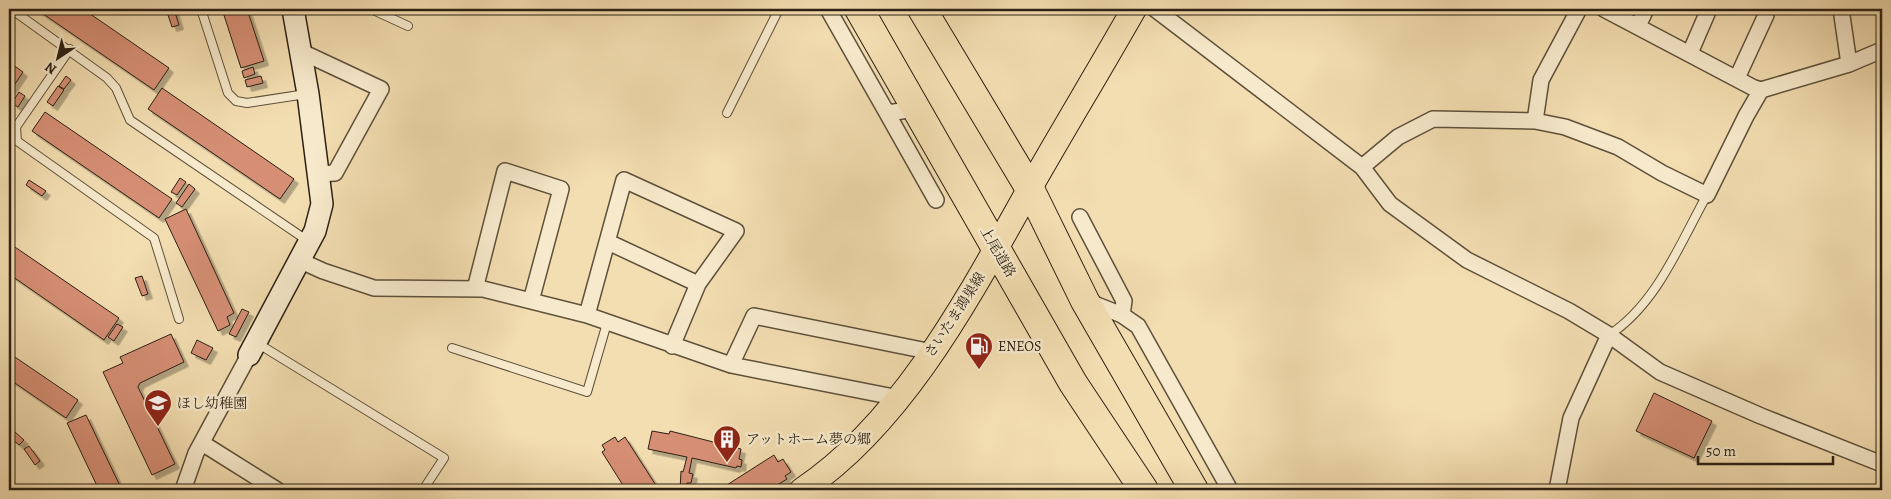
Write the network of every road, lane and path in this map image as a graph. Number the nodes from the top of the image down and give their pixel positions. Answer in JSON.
{"nodes":[{"id":1,"x":11,"y":9,"type":"edge"},
{"id":2,"x":201,"y":9,"type":"edge"},
{"id":3,"x":293,"y":9,"type":"edge"},
{"id":4,"x":371,"y":9,"type":"edge"},
{"id":5,"x":779,"y":9,"type":"edge"},
{"id":6,"x":828,"y":9,"type":"edge"},
{"id":7,"x":859,"y":9,"type":"edge"},
{"id":8,"x":922,"y":9,"type":"edge"},
{"id":9,"x":1134,"y":9,"type":"edge"},
{"id":10,"x":1154,"y":9,"type":"edge"},
{"id":11,"x":1579,"y":9,"type":"edge"},
{"id":12,"x":1604,"y":9,"type":"edge"},
{"id":13,"x":1646,"y":9,"type":"edge"},
{"id":14,"x":1709,"y":9,"type":"edge"},
{"id":15,"x":1766,"y":9,"type":"edge"},
{"id":16,"x":1841,"y":9,"type":"edge"},
{"id":17,"x":408,"y":26,"type":"dead end"},
{"id":18,"x":1638,"y":26,"type":"junction"},
{"id":19,"x":70,"y":49,"type":"junction"},
{"id":20,"x":1882,"y":50,"type":"edge"},
{"id":21,"x":302,"y":52,"type":"junction"},
{"id":22,"x":1690,"y":53,"type":"junction"},
{"id":23,"x":1849,"y":64,"type":"junction"},
{"id":24,"x":1737,"y":78,"type":"junction"},
{"id":25,"x":1761,"y":90,"type":"junction"},
{"id":26,"x":308,"y":94,"type":"junction"},
{"id":27,"x":916,"y":109,"type":"junction"},
{"id":28,"x":727,"y":113,"type":"dead end"},
{"id":29,"x":887,"y":113,"type":"junction"},
{"id":30,"x":1535,"y":121,"type":"junction"},
{"id":31,"x":1362,"y":167,"type":"junction"},
{"id":32,"x":318,"y":174,"type":"junction"},
{"id":33,"x":1030,"y":189,"type":"junction"},
{"id":34,"x":1707,"y":195,"type":"junction"},
{"id":35,"x":936,"y":200,"type":"dead end"},
{"id":36,"x":1080,"y":217,"type":"dead end"},
{"id":37,"x":608,"y":242,"type":"junction"},
{"id":38,"x":996,"y":250,"type":"junction"},
{"id":39,"x":306,"y":252,"type":"junction"},
{"id":40,"x":698,"y":284,"type":"junction"},
{"id":41,"x":475,"y":289,"type":"junction"},
{"id":42,"x":531,"y":301,"type":"junction"},
{"id":43,"x":1085,"y":301,"type":"junction"},
{"id":44,"x":587,"y":315,"type":"junction"},
{"id":45,"x":1122,"y":316,"type":"junction"},
{"id":46,"x":180,"y":319,"type":"dead end"},
{"id":47,"x":607,"y":323,"type":"junction"},
{"id":48,"x":1610,"y":335,"type":"junction"},
{"id":49,"x":672,"y":346,"type":"junction"},
{"id":50,"x":452,"y":348,"type":"dead end"},
{"id":51,"x":253,"y":349,"type":"junction"},
{"id":52,"x":932,"y":352,"type":"junction"},
{"id":53,"x":731,"y":365,"type":"junction"},
{"id":54,"x":899,"y":398,"type":"junction"},
{"id":55,"x":202,"y":443,"type":"junction"},
{"id":56,"x":1882,"y":464,"type":"edge"},
{"id":57,"x":183,"y":490,"type":"edge"},
{"id":58,"x":277,"y":490,"type":"edge"},
{"id":59,"x":423,"y":490,"type":"edge"},
{"id":60,"x":802,"y":490,"type":"edge"},
{"id":61,"x":1144,"y":490,"type":"edge"},
{"id":62,"x":1194,"y":490,"type":"edge"},
{"id":63,"x":1230,"y":490,"type":"edge"},
{"id":64,"x":1557,"y":490,"type":"edge"}],
"edges":[{"from":1,"to":19,"type":"lane"},
{"from":2,"to":26,"type":"lane"},
{"from":3,"to":21,"type":"street"},
{"from":4,"to":17,"type":"lane"},
{"from":5,"to":28,"type":"lane"},
{"from":6,"to":29,"type":"street"},
{"from":7,"to":27,"type":"highway","name":"上尾道路"},
{"from":8,"to":33,"type":"highway"},
{"from":9,"to":33,"type":"main road","name":"さいたま鴻巣線"},
{"from":10,"to":31,"type":"street"},
{"from":11,"to":30,"type":"street"},
{"from":12,"to":18,"type":"street"},
{"from":13,"to":18,"type":"street"},
{"from":14,"to":22,"type":"street"},
{"from":15,"to":24,"type":"street"},
{"from":16,"to":23,"type":"street"},
{"from":18,"to":22,"type":"street"},
{"from":19,"to":39,"type":"lane"},
{"from":19,"to":46,"type":"lane"},
{"from":20,"to":23,"type":"street"},
{"from":21,"to":26,"type":"street"},
{"from":21,"to":32,"type":"street"},
{"from":22,"to":24,"type":"street"},
{"from":23,"to":25,"type":"street"},
{"from":24,"to":25,"type":"street"},
{"from":25,"to":34,"type":"street"},
{"from":26,"to":32,"type":"street"},
{"from":27,"to":29,"type":"street"},
{"from":27,"to":38,"type":"highway","name":"上尾道路"},
{"from":29,"to":35,"type":"street"},
{"from":30,"to":31,"type":"street"},
{"from":30,"to":34,"type":"street"},
{"from":31,"to":48,"type":"street"},
{"from":32,"to":39,"type":"street"},
{"from":33,"to":38,"type":"main road","name":"さいたま鴻巣線"},
{"from":33,"to":43,"type":"highway"},
{"from":34,"to":48,"type":"lane"},
{"from":36,"to":45,"type":"street"},
{"from":37,"to":40,"type":"street"},
{"from":37,"to":40,"type":"street"},
{"from":37,"to":44,"type":"street"},
{"from":38,"to":52,"type":"main road","name":"さいたま鴻巣線"},
{"from":38,"to":61,"type":"highway","name":"上尾道路"},
{"from":39,"to":41,"type":"street"},
{"from":39,"to":51,"type":"street"},
{"from":40,"to":49,"type":"street"},
{"from":41,"to":42,"type":"street"},
{"from":41,"to":42,"type":"street"},
{"from":42,"to":44,"type":"street"},
{"from":43,"to":45,"type":"street"},
{"from":43,"to":62,"type":"highway"},
{"from":44,"to":47,"type":"street"},
{"from":45,"to":63,"type":"street"},
{"from":47,"to":49,"type":"street"},
{"from":47,"to":50,"type":"lane"},
{"from":48,"to":56,"type":"street"},
{"from":48,"to":64,"type":"street"},
{"from":49,"to":53,"type":"street"},
{"from":51,"to":55,"type":"street"},
{"from":51,"to":59,"type":"lane"},
{"from":52,"to":53,"type":"street"},
{"from":52,"to":54,"type":"main road","name":"さいたま鴻巣線"},
{"from":53,"to":54,"type":"street"},
{"from":54,"to":60,"type":"main road","name":"さいたま鴻巣線"},
{"from":55,"to":57,"type":"street"},
{"from":55,"to":58,"type":"street"}]}
